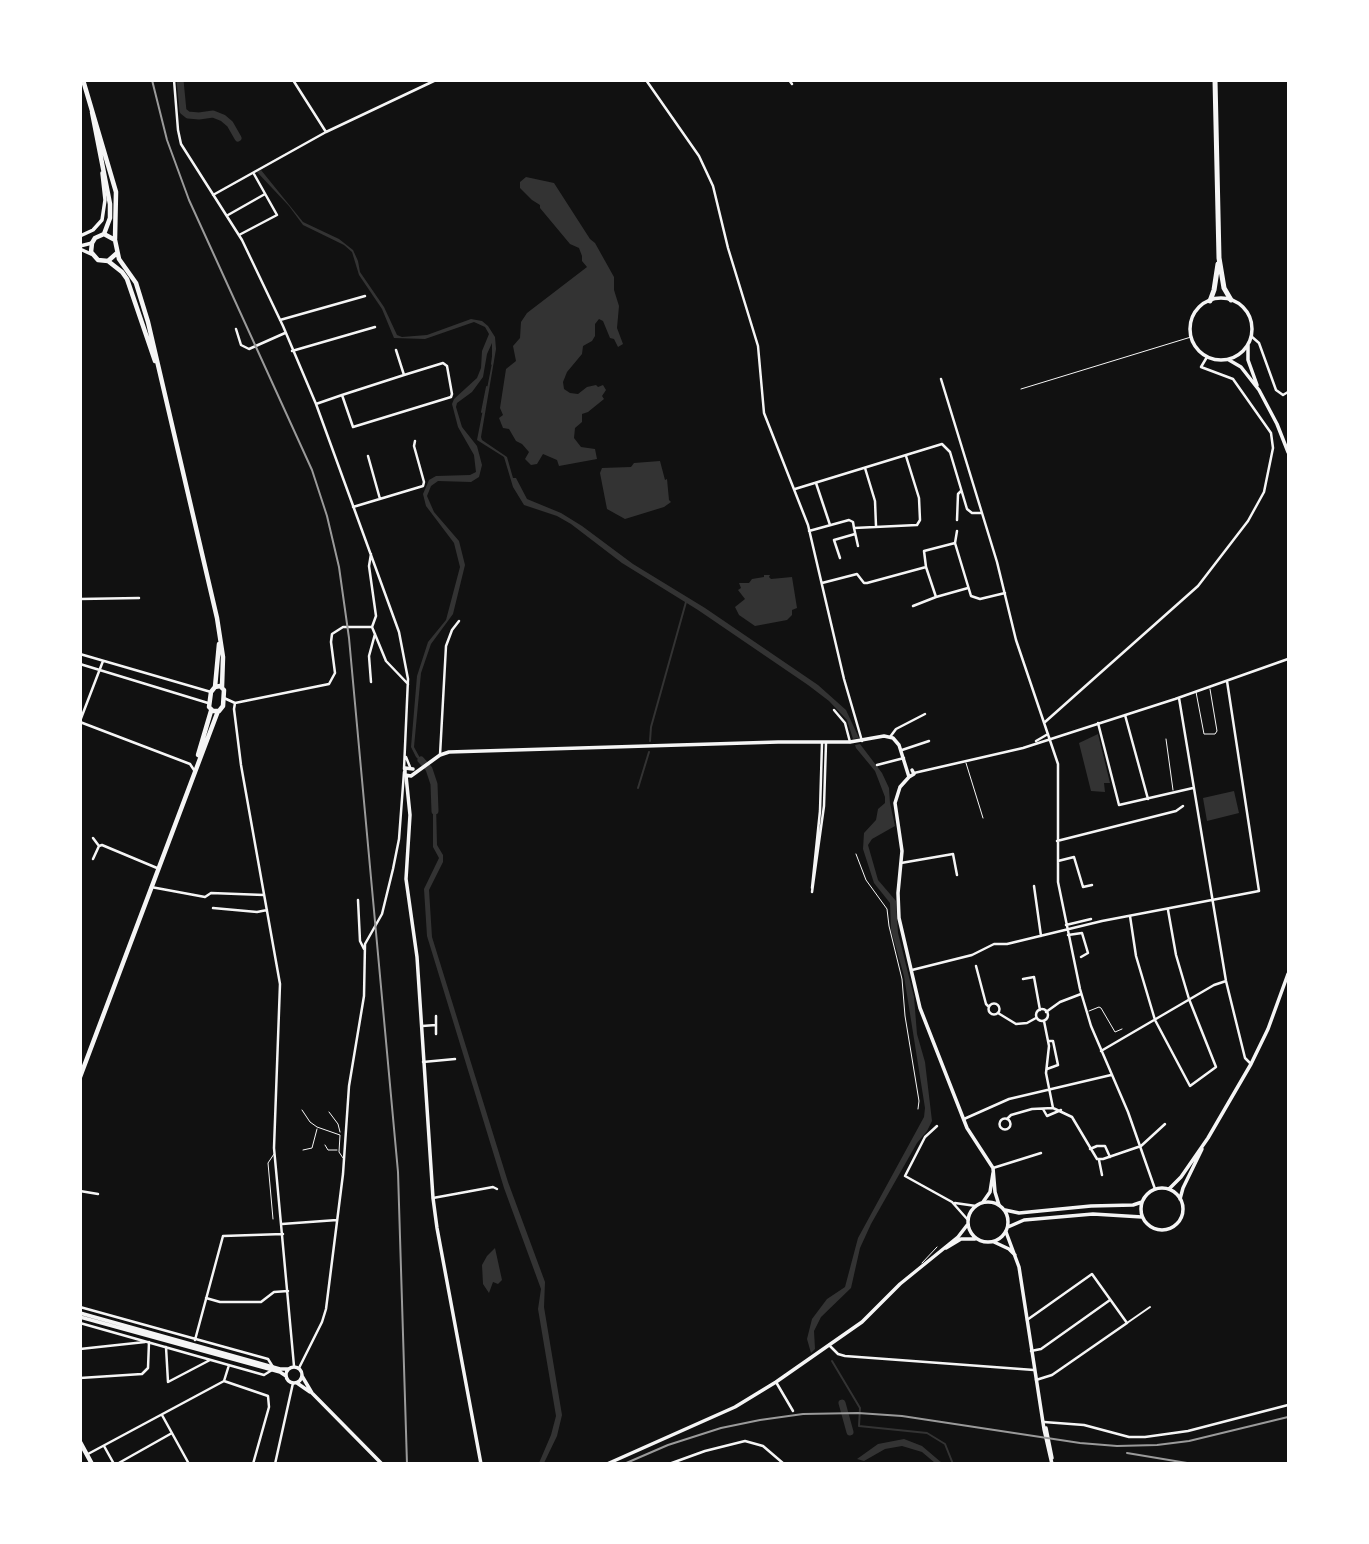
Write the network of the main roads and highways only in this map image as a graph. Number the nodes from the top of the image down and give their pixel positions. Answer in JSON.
{"nodes":[{"id":1,"x":83,"y":80,"type":"edge"},
{"id":2,"x":1215,"y":80,"type":"edge"},
{"id":3,"x":92,"y":111,"type":"junction"},
{"id":4,"x":101,"y":164,"type":"junction"},
{"id":5,"x":104,"y":234,"type":"junction"},
{"id":6,"x":80,"y":236,"type":"edge"},
{"id":7,"x":115,"y":240,"type":"junction"},
{"id":8,"x":92,"y":243,"type":"junction"},
{"id":9,"x":80,"y":248,"type":"edge"},
{"id":10,"x":117,"y":253,"type":"junction"},
{"id":11,"x":93,"y":255,"type":"junction"},
{"id":12,"x":1219,"y":258,"type":"junction"},
{"id":13,"x":108,"y":261,"type":"junction"},
{"id":14,"x":1231,"y":300,"type":"junction"},
{"id":15,"x":1210,"y":301,"type":"junction"},
{"id":16,"x":1248,"y":345,"type":"junction"},
{"id":17,"x":1227,"y":359,"type":"junction"},
{"id":18,"x":157,"y":365,"type":"junction"},
{"id":19,"x":1259,"y":390,"type":"junction"},
{"id":20,"x":1289,"y":453,"type":"edge"},
{"id":21,"x":220,"y":636,"type":"junction"},
{"id":22,"x":222,"y":687,"type":"junction"},
{"id":23,"x":213,"y":690,"type":"junction"},
{"id":24,"x":214,"y":711,"type":"junction"},
{"id":25,"x":412,"y":768,"type":"junction"},
{"id":26,"x":421,"y":768,"type":"junction"},
{"id":27,"x":407,"y":774,"type":"junction"},
{"id":28,"x":1289,"y":974,"type":"edge"},
{"id":29,"x":80,"y":1077,"type":"edge"},
{"id":30,"x":1208,"y":1138,"type":"junction"},
{"id":31,"x":993,"y":1170,"type":"junction"},
{"id":32,"x":1169,"y":1189,"type":"junction"},
{"id":33,"x":1181,"y":1199,"type":"junction"},
{"id":34,"x":983,"y":1202,"type":"junction"},
{"id":35,"x":1142,"y":1202,"type":"junction"},
{"id":36,"x":999,"y":1205,"type":"junction"},
{"id":37,"x":1005,"y":1210,"type":"junction"},
{"id":38,"x":1142,"y":1217,"type":"junction"},
{"id":39,"x":968,"y":1222,"type":"junction"},
{"id":40,"x":1007,"y":1229,"type":"junction"},
{"id":41,"x":977,"y":1239,"type":"junction"},
{"id":42,"x":993,"y":1242,"type":"junction"},
{"id":43,"x":939,"y":1253,"type":"junction"},
{"id":44,"x":1016,"y":1257,"type":"junction"},
{"id":45,"x":80,"y":1315,"type":"edge"},
{"id":46,"x":272,"y":1369,"type":"junction"},
{"id":47,"x":288,"y":1369,"type":"junction"},
{"id":48,"x":286,"y":1376,"type":"junction"},
{"id":49,"x":302,"y":1376,"type":"junction"},
{"id":50,"x":295,"y":1383,"type":"junction"},
{"id":51,"x":312,"y":1393,"type":"junction"},
{"id":52,"x":80,"y":1442,"type":"edge"},
{"id":53,"x":92,"y":1464,"type":"edge"},
{"id":54,"x":382,"y":1464,"type":"edge"},
{"id":55,"x":481,"y":1464,"type":"edge"},
{"id":56,"x":607,"y":1464,"type":"edge"},
{"id":57,"x":1052,"y":1464,"type":"edge"}],
"edges":[{"from":1,"to":3,"type":"main road"},
{"from":2,"to":12,"type":"highway"},
{"from":3,"to":4,"type":"main road"},
{"from":3,"to":7,"type":"main road"},
{"from":4,"to":5,"type":"main road"},
{"from":4,"to":6,"type":"main road"},
{"from":5,"to":7,"type":"main road"},
{"from":5,"to":8,"type":"main road"},
{"from":7,"to":10,"type":"main road"},
{"from":8,"to":9,"type":"main road"},
{"from":8,"to":11,"type":"main road"},
{"from":9,"to":11,"type":"main road"},
{"from":10,"to":13,"type":"main road"},
{"from":10,"to":18,"type":"main road"},
{"from":11,"to":13,"type":"main road"},
{"from":12,"to":14,"type":"highway"},
{"from":12,"to":15,"type":"highway"},
{"from":13,"to":18,"type":"main road"},
{"from":14,"to":15,"type":"main road"},
{"from":14,"to":16,"type":"main road"},
{"from":15,"to":17,"type":"main road"},
{"from":16,"to":17,"type":"main road"},
{"from":16,"to":19,"type":"main road"},
{"from":17,"to":19,"type":"main road"},
{"from":18,"to":21,"type":"main road"},
{"from":19,"to":20,"type":"main road"},
{"from":21,"to":22,"type":"main road"},
{"from":21,"to":23,"type":"main road"},
{"from":22,"to":23,"type":"main road"},
{"from":22,"to":24,"type":"main road"},
{"from":23,"to":24,"type":"main road"},
{"from":24,"to":29,"type":"main road"},
{"from":25,"to":26,"type":"main road"},
{"from":25,"to":27,"type":"main road"},
{"from":25,"to":27,"type":"main road"},
{"from":26,"to":27,"type":"main road"},
{"from":26,"to":31,"type":"main road"},
{"from":27,"to":55,"type":"main road"},
{"from":28,"to":30,"type":"main road"},
{"from":30,"to":32,"type":"main road"},
{"from":30,"to":33,"type":"main road"},
{"from":31,"to":34,"type":"main road"},
{"from":31,"to":36,"type":"main road"},
{"from":32,"to":33,"type":"main road"},
{"from":32,"to":35,"type":"main road"},
{"from":33,"to":38,"type":"main road"},
{"from":34,"to":36,"type":"main road"},
{"from":34,"to":39,"type":"main road"},
{"from":35,"to":37,"type":"main road"},
{"from":35,"to":38,"type":"main road"},
{"from":36,"to":37,"type":"main road"},
{"from":37,"to":40,"type":"main road"},
{"from":38,"to":40,"type":"main road"},
{"from":39,"to":41,"type":"main road"},
{"from":39,"to":43,"type":"main road"},
{"from":40,"to":42,"type":"main road"},
{"from":40,"to":44,"type":"main road"},
{"from":41,"to":42,"type":"main road"},
{"from":41,"to":43,"type":"main road"},
{"from":42,"to":44,"type":"main road"},
{"from":43,"to":56,"type":"main road"},
{"from":44,"to":57,"type":"main road"},
{"from":45,"to":46,"type":"main road"},
{"from":46,"to":47,"type":"main road"},
{"from":46,"to":48,"type":"main road"},
{"from":47,"to":48,"type":"main road"},
{"from":47,"to":49,"type":"main road"},
{"from":48,"to":50,"type":"main road"},
{"from":49,"to":50,"type":"main road"},
{"from":49,"to":51,"type":"main road"},
{"from":50,"to":51,"type":"main road"},
{"from":51,"to":54,"type":"main road"},
{"from":52,"to":53,"type":"main road"}]}
